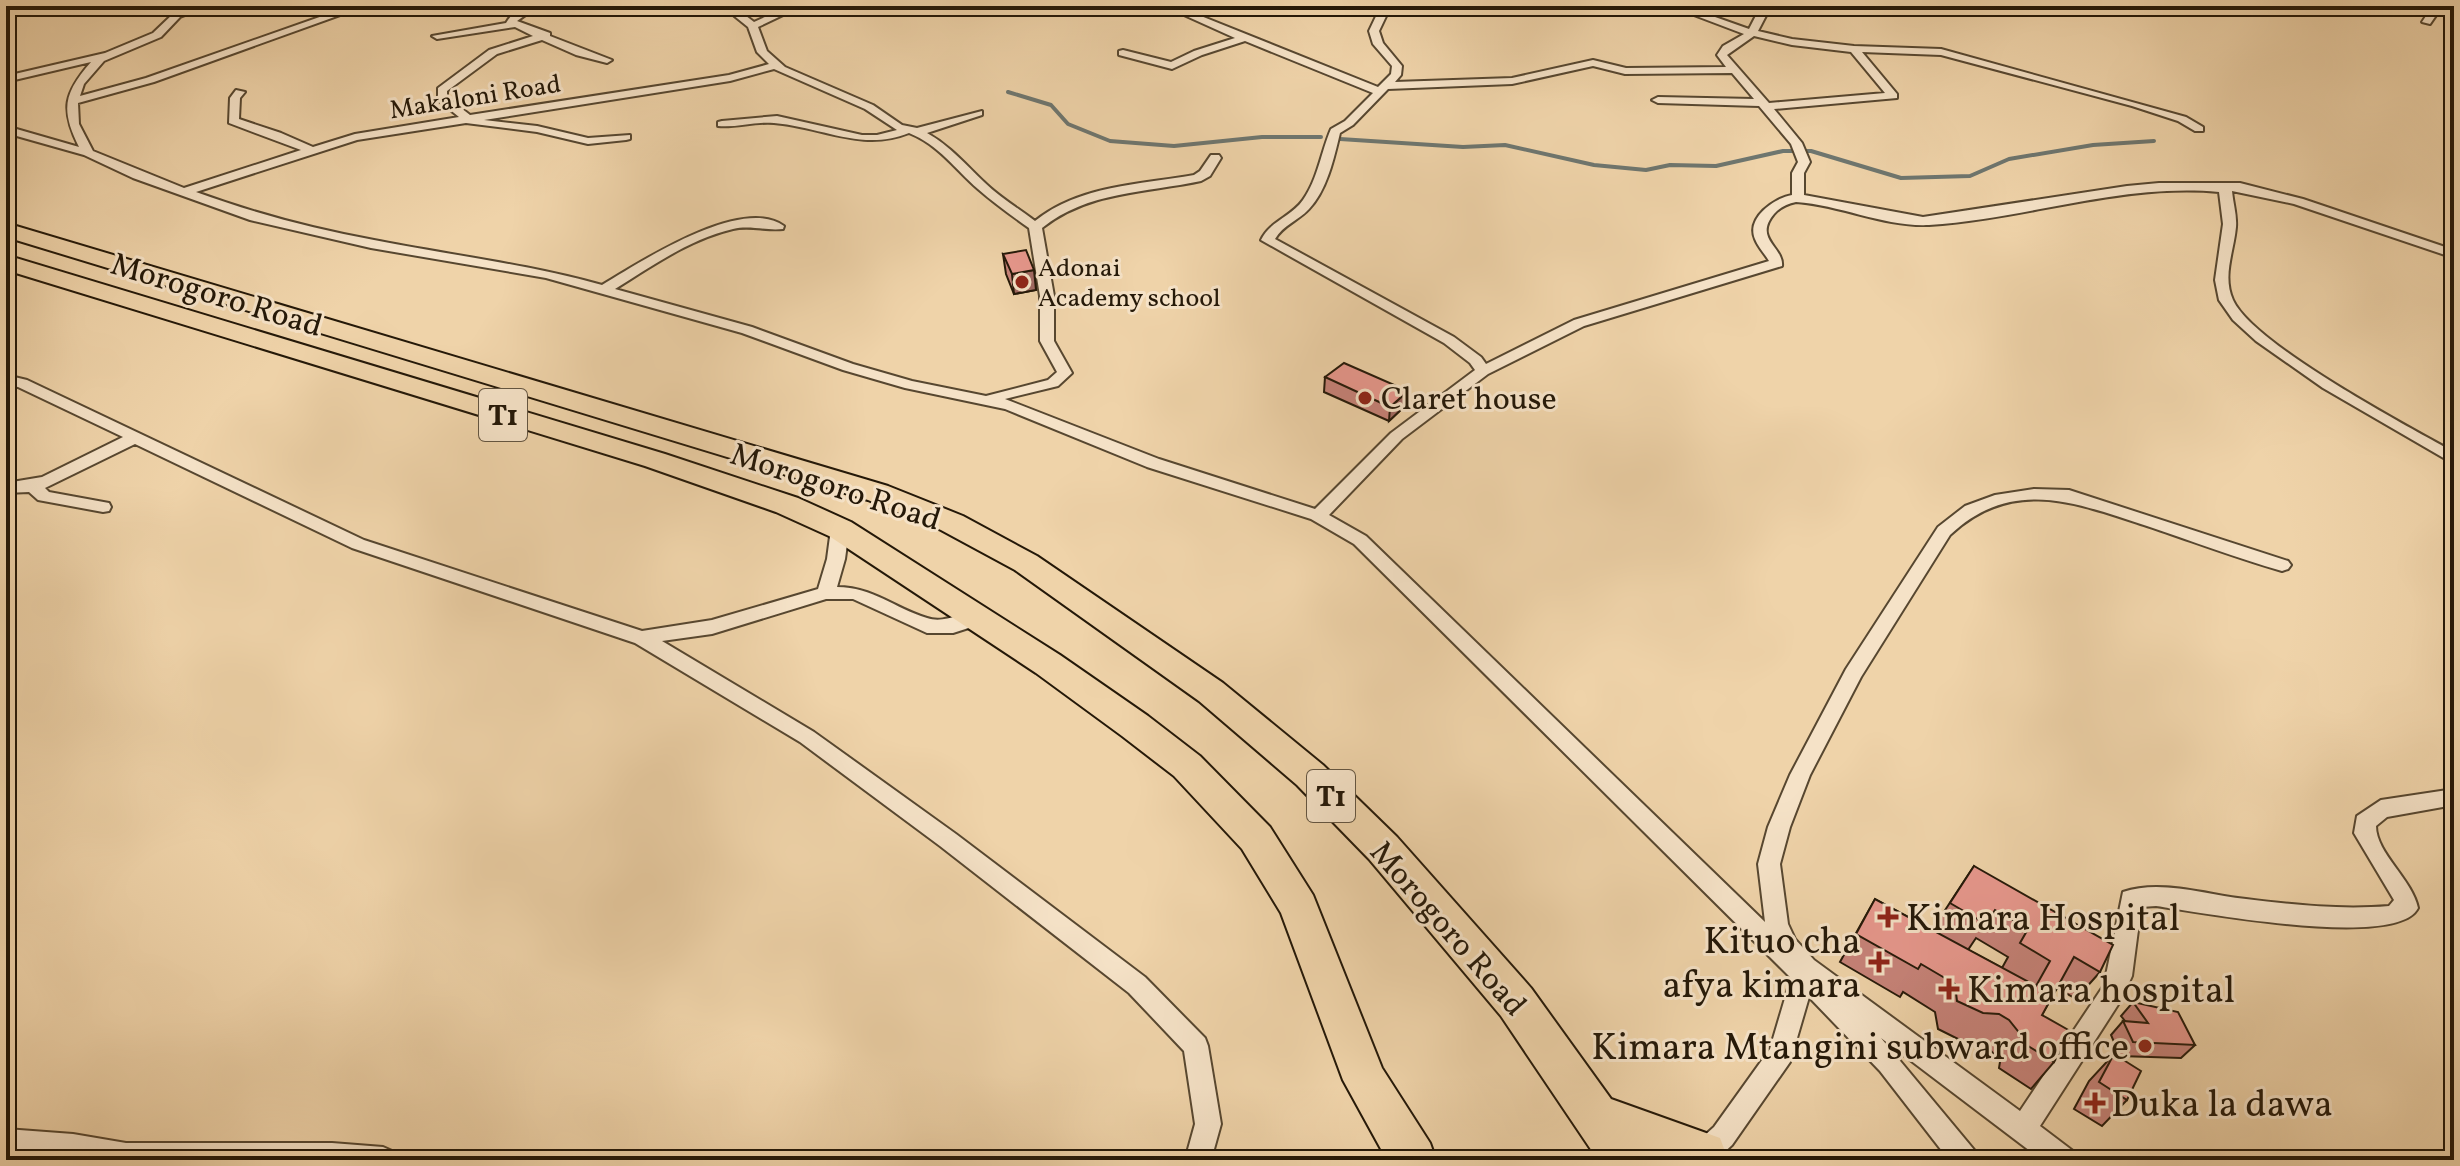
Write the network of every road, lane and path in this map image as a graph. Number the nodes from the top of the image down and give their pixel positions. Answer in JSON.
{"nodes":[{"id":1,"x":15,"y":6,"type":"edge"},
{"id":2,"x":204,"y":6,"type":"edge"},
{"id":3,"x":360,"y":6,"type":"edge"},
{"id":4,"x":533,"y":6,"type":"edge"},
{"id":5,"x":727,"y":6,"type":"edge"},
{"id":6,"x":797,"y":6,"type":"edge"},
{"id":7,"x":1169,"y":6,"type":"edge"},
{"id":8,"x":1383,"y":6,"type":"edge"},
{"id":9,"x":1675,"y":6,"type":"edge"},
{"id":10,"x":1766,"y":6,"type":"edge"},
{"id":11,"x":2199,"y":6,"type":"edge"},
{"id":12,"x":2226,"y":6,"type":"edge"},
{"id":13,"x":2452,"y":6,"type":"edge"},
{"id":14,"x":6,"y":17,"type":"edge"},
{"id":15,"x":2427,"y":22,"type":"dead end"},
{"id":16,"x":517,"y":24,"type":"junction"},
{"id":17,"x":753,"y":26,"type":"junction"},
{"id":18,"x":1752,"y":33,"type":"junction"},
{"id":19,"x":546,"y":35,"type":"junction"},
{"id":20,"x":437,"y":36,"type":"dead end"},
{"id":21,"x":1241,"y":39,"type":"junction"},
{"id":22,"x":1854,"y":49,"type":"junction"},
{"id":23,"x":1123,"y":53,"type":"dead end"},
{"id":24,"x":106,"y":56,"type":"junction"},
{"id":25,"x":607,"y":60,"type":"dead end"},
{"id":26,"x":775,"y":65,"type":"junction"},
{"id":27,"x":1732,"y":70,"type":"junction"},
{"id":28,"x":6,"y":79,"type":"edge"},
{"id":29,"x":1384,"y":89,"type":"junction"},
{"id":30,"x":240,"y":92,"type":"dead end"},
{"id":31,"x":1658,"y":100,"type":"dead end"},
{"id":32,"x":72,"y":101,"type":"junction"},
{"id":33,"x":1763,"y":105,"type":"junction"},
{"id":34,"x":978,"y":113,"type":"dead end"},
{"id":35,"x":467,"y":118,"type":"junction"},
{"id":36,"x":722,"y":124,"type":"dead end"},
{"id":37,"x":6,"y":129,"type":"edge"},
{"id":38,"x":2199,"y":129,"type":"dead end"},
{"id":39,"x":916,"y":132,"type":"junction"},
{"id":40,"x":626,"y":137,"type":"dead end"},
{"id":41,"x":310,"y":150,"type":"junction"},
{"id":42,"x":88,"y":153,"type":"junction"},
{"id":43,"x":1215,"y":158,"type":"dead end"},
{"id":44,"x":2224,"y":189,"type":"junction"},
{"id":45,"x":187,"y":191,"type":"junction"},
{"id":46,"x":1798,"y":199,"type":"junction"},
{"id":47,"x":778,"y":226,"type":"dead end"},
{"id":48,"x":1035,"y":227,"type":"junction"},
{"id":49,"x":6,"y":230,"type":"edge"},
{"id":50,"x":2454,"y":254,"type":"edge"},
{"id":51,"x":6,"y":262,"type":"edge"},
{"id":52,"x":604,"y":290,"type":"junction"},
{"id":53,"x":1483,"y":371,"type":"junction"},
{"id":54,"x":6,"y":380,"type":"edge"},
{"id":55,"x":986,"y":400,"type":"junction"},
{"id":56,"x":134,"y":438,"type":"junction"},
{"id":57,"x":2454,"y":459,"type":"edge"},
{"id":58,"x":33,"y":486,"type":"junction"},
{"id":59,"x":6,"y":488,"type":"edge"},
{"id":60,"x":103,"y":507,"type":"dead end"},
{"id":61,"x":1317,"y":515,"type":"junction"},
{"id":62,"x":840,"y":529,"type":"junction"},
{"id":63,"x":2282,"y":565,"type":"dead end"},
{"id":64,"x":826,"y":593,"type":"junction"},
{"id":65,"x":977,"y":618,"type":"junction"},
{"id":66,"x":642,"y":638,"type":"junction"},
{"id":67,"x":2454,"y":797,"type":"edge"},
{"id":68,"x":1805,"y":971,"type":"junction"},
{"id":69,"x":1598,"y":1117,"type":"junction"},
{"id":70,"x":2024,"y":1128,"type":"junction"},
{"id":71,"x":6,"y":1142,"type":"edge"},
{"id":72,"x":1703,"y":1154,"type":"joint"},
{"id":73,"x":383,"y":1160,"type":"edge"},
{"id":74,"x":1198,"y":1160,"type":"edge"},
{"id":75,"x":1413,"y":1160,"type":"edge"},
{"id":76,"x":1626,"y":1160,"type":"edge"},
{"id":77,"x":1966,"y":1160,"type":"edge"},
{"id":78,"x":2064,"y":1160,"type":"edge"}],
"edges":[{"from":1,"to":14,"type":"street"},
{"from":2,"to":24,"type":"street"},
{"from":3,"to":32,"type":"street"},
{"from":4,"to":16,"type":"street"},
{"from":5,"to":17,"type":"street"},
{"from":6,"to":17,"type":"street"},
{"from":7,"to":21,"type":"street"},
{"from":8,"to":29,"type":"street"},
{"from":9,"to":18,"type":"street"},
{"from":10,"to":18,"type":"street"},
{"from":11,"to":12,"type":"street"},
{"from":13,"to":15,"type":"street"},
{"from":16,"to":19,"type":"street","name":"Makaloni Road"},
{"from":16,"to":20,"type":"street"},
{"from":17,"to":26,"type":"street"},
{"from":18,"to":22,"type":"street"},
{"from":18,"to":27,"type":"street"},
{"from":19,"to":25,"type":"street","name":"Makaloni Road"},
{"from":19,"to":35,"type":"street"},
{"from":21,"to":23,"type":"street"},
{"from":21,"to":29,"type":"street"},
{"from":22,"to":33,"type":"street"},
{"from":22,"to":38,"type":"street"},
{"from":24,"to":28,"type":"street"},
{"from":24,"to":32,"type":"street"},
{"from":26,"to":35,"type":"street","name":"Makaloni Road"},
{"from":26,"to":39,"type":"street"},
{"from":27,"to":29,"type":"street"},
{"from":27,"to":33,"type":"street"},
{"from":29,"to":53,"type":"street"},
{"from":30,"to":41,"type":"street"},
{"from":31,"to":33,"type":"street"},
{"from":32,"to":42,"type":"street"},
{"from":33,"to":46,"type":"street"},
{"from":34,"to":39,"type":"street"},
{"from":35,"to":40,"type":"street"},
{"from":35,"to":41,"type":"street","name":"Makaloni Road"},
{"from":36,"to":39,"type":"street"},
{"from":37,"to":42,"type":"street"},
{"from":39,"to":48,"type":"street"},
{"from":41,"to":45,"type":"street","name":"Makaloni Road"},
{"from":42,"to":45,"type":"street"},
{"from":43,"to":48,"type":"street"},
{"from":44,"to":46,"type":"street"},
{"from":44,"to":50,"type":"street"},
{"from":44,"to":57,"type":"street"},
{"from":45,"to":52,"type":"street"},
{"from":46,"to":53,"type":"street"},
{"from":47,"to":52,"type":"street"},
{"from":48,"to":55,"type":"street"},
{"from":49,"to":69,"type":"highway","name":"Morogoro Road","number":"T1"},
{"from":51,"to":62,"type":"highway","name":"Morogoro Road","number":"T1"},
{"from":52,"to":55,"type":"street"},
{"from":53,"to":61,"type":"street"},
{"from":54,"to":56,"type":"street"},
{"from":55,"to":61,"type":"street"},
{"from":56,"to":58,"type":"street"},
{"from":56,"to":66,"type":"street"},
{"from":58,"to":59,"type":"street"},
{"from":58,"to":60,"type":"street"},
{"from":61,"to":68,"type":"street"},
{"from":62,"to":64,"type":"street"},
{"from":62,"to":65,"type":"highway","name":"Morogoro Road","number":"T1"},
{"from":63,"to":68,"type":"street"},
{"from":64,"to":65,"type":"street"},
{"from":64,"to":66,"type":"street"},
{"from":65,"to":75,"type":"highway","name":"Morogoro Road","number":"T1"},
{"from":66,"to":74,"type":"street"},
{"from":67,"to":70,"type":"street"},
{"from":68,"to":70,"type":"street"},
{"from":68,"to":72,"type":"street"},
{"from":68,"to":77,"type":"street"},
{"from":69,"to":72,"type":"highway"},
{"from":69,"to":76,"type":"highway","name":"Morogoro Road","number":"T1"},
{"from":70,"to":78,"type":"street"},
{"from":71,"to":73,"type":"street"}]}
